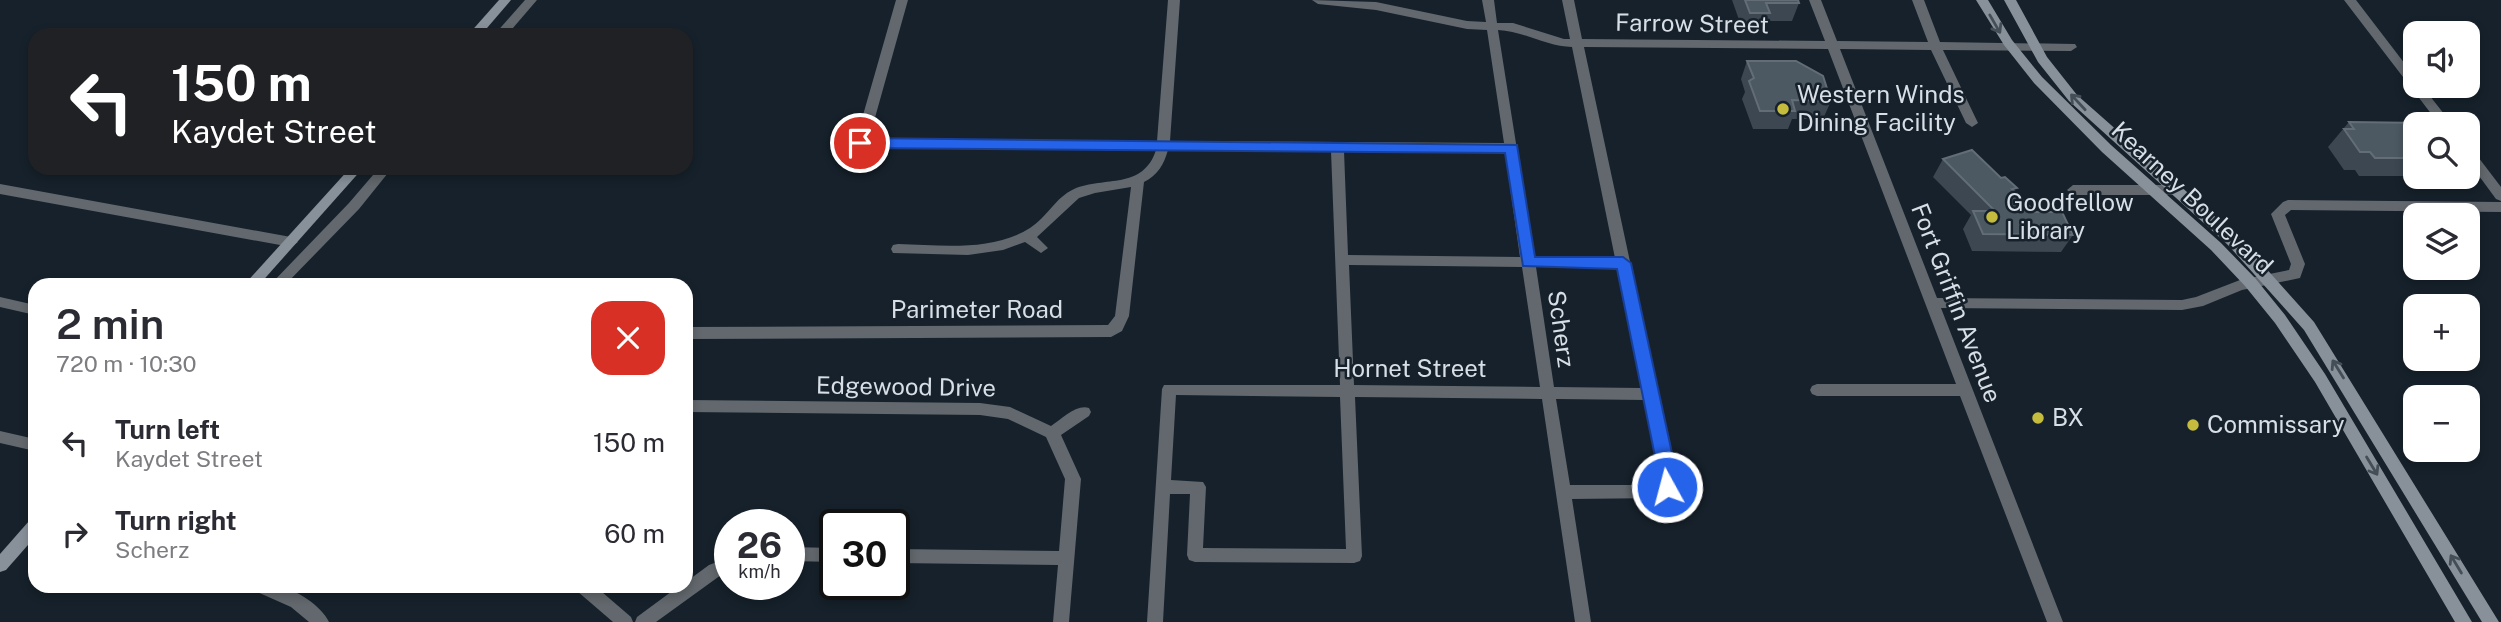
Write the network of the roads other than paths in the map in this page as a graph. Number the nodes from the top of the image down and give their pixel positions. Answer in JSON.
{"nodes":[{"id":1,"x":505,"y":0,"type":"edge"},
{"id":2,"x":531,"y":0,"type":"edge"},
{"id":3,"x":902,"y":0,"type":"edge"},
{"id":4,"x":1174,"y":0,"type":"edge"},
{"id":5,"x":1318,"y":0,"type":"edge"},
{"id":6,"x":1488,"y":0,"type":"edge"},
{"id":7,"x":1568,"y":0,"type":"edge"},
{"id":8,"x":1815,"y":0,"type":"edge"},
{"id":9,"x":1918,"y":0,"type":"edge"},
{"id":10,"x":1982,"y":0,"type":"edge"},
{"id":11,"x":2010,"y":0,"type":"edge"},
{"id":12,"x":2350,"y":0,"type":"edge"},
{"id":13,"x":1492,"y":25,"type":"junction"},
{"id":14,"x":480,"y":28,"type":"edge"},
{"id":15,"x":506,"y":28,"type":"edge"},
{"id":16,"x":1578,"y":44,"type":"junction"},
{"id":17,"x":1834,"y":46,"type":"junction"},
{"id":18,"x":1936,"y":47,"type":"junction"},
{"id":19,"x":2009,"y":47,"type":"junction"},
{"id":20,"x":2035,"y":47,"type":"junction"},
{"id":21,"x":2071,"y":47,"type":"dead end"},
{"id":22,"x":2403,"y":69,"type":"edge"},
{"id":23,"x":2425,"y":98,"type":"edge"},
{"id":24,"x":2436,"y":112,"type":"edge"},
{"id":25,"x":1972,"y":123,"type":"dead end"},
{"id":26,"x":1163,"y":146,"type":"junction"},
{"id":27,"x":1337,"y":146,"type":"junction"},
{"id":28,"x":1512,"y":148,"type":"junction"},
{"id":29,"x":2480,"y":168,"type":"edge"},
{"id":30,"x":351,"y":175,"type":"edge"},
{"id":31,"x":380,"y":175,"type":"edge"},
{"id":32,"x":1138,"y":180,"type":"junction"},
{"id":33,"x":0,"y":189,"type":"edge"},
{"id":34,"x":2073,"y":190,"type":"dead end"},
{"id":35,"x":2155,"y":190,"type":"junction"},
{"id":36,"x":2176,"y":190,"type":"junction"},
{"id":37,"x":2501,"y":196,"type":"edge"},
{"id":38,"x":2501,"y":207,"type":"edge"},
{"id":39,"x":1027,"y":236,"type":"junction"},
{"id":40,"x":291,"y":242,"type":"junction"},
{"id":41,"x":1041,"y":248,"type":"dead end"},
{"id":42,"x":898,"y":249,"type":"dead end"},
{"id":43,"x":1341,"y":260,"type":"junction"},
{"id":44,"x":1528,"y":262,"type":"junction"},
{"id":45,"x":1623,"y":263,"type":"junction"},
{"id":46,"x":258,"y":278,"type":"edge"},
{"id":47,"x":284,"y":278,"type":"edge"},
{"id":48,"x":2271,"y":280,"type":"junction"},
{"id":49,"x":2251,"y":282,"type":"junction"},
{"id":50,"x":0,"y":302,"type":"edge"},
{"id":51,"x":1932,"y":303,"type":"junction"},
{"id":52,"x":28,"y":308,"type":"edge"},
{"id":53,"x":693,"y":333,"type":"edge"},
{"id":54,"x":1817,"y":390,"type":"dead end"},
{"id":55,"x":1965,"y":390,"type":"junction"},
{"id":56,"x":1346,"y":392,"type":"junction"},
{"id":57,"x":1547,"y":393,"type":"junction"},
{"id":58,"x":1651,"y":394,"type":"junction"},
{"id":59,"x":693,"y":406,"type":"edge"},
{"id":60,"x":1084,"y":412,"type":"dead end"},
{"id":61,"x":1052,"y":433,"type":"junction"},
{"id":62,"x":0,"y":438,"type":"edge"},
{"id":63,"x":28,"y":444,"type":"edge"},
{"id":64,"x":1163,"y":486,"type":"junction"},
{"id":65,"x":1563,"y":492,"type":"junction"},
{"id":66,"x":28,"y":537,"type":"edge"},
{"id":67,"x":910,"y":556,"type":"edge"},
{"id":68,"x":1068,"y":558,"type":"junction"},
{"id":69,"x":0,"y":565,"type":"edge"},
{"id":70,"x":714,"y":571,"type":"edge"},
{"id":71,"x":693,"y":586,"type":"edge"},
{"id":72,"x":277,"y":593,"type":"edge"},
{"id":73,"x":591,"y":593,"type":"edge"},
{"id":74,"x":683,"y":593,"type":"edge"},
{"id":75,"x":321,"y":622,"type":"edge"},
{"id":76,"x":625,"y":622,"type":"edge"},
{"id":77,"x":643,"y":622,"type":"edge"},
{"id":78,"x":1061,"y":622,"type":"edge"},
{"id":79,"x":1155,"y":622,"type":"edge"},
{"id":80,"x":1583,"y":622,"type":"edge"},
{"id":81,"x":2055,"y":622,"type":"edge"},
{"id":82,"x":2464,"y":622,"type":"edge"},
{"id":83,"x":2491,"y":622,"type":"edge"}],
"edges":[{"from":1,"to":14,"type":"street"},
{"from":2,"to":15,"type":"street"},
{"from":3,"to":26,"type":"street"},
{"from":4,"to":26,"type":"street"},
{"from":5,"to":13,"type":"street","name":"Farrow Street"},
{"from":6,"to":13,"type":"street","name":"Scherz"},
{"from":7,"to":16,"type":"street"},
{"from":8,"to":17,"type":"street","name":"Fort Griffin Avenue"},
{"from":9,"to":18,"type":"street"},
{"from":10,"to":19,"type":"street","name":"Kearney Boulevard","one_way":true},
{"from":11,"to":20,"type":"street","name":"Kearney Boulevard"},
{"from":12,"to":22,"type":"street"},
{"from":13,"to":16,"type":"street","name":"Farrow Street"},
{"from":13,"to":28,"type":"street","name":"Scherz"},
{"from":16,"to":17,"type":"street","name":"Farrow Street"},
{"from":16,"to":45,"type":"street"},
{"from":17,"to":18,"type":"street","name":"Farrow Street"},
{"from":17,"to":51,"type":"street","name":"Fort Griffin Avenue"},
{"from":18,"to":19,"type":"street","name":"Farrow Street"},
{"from":18,"to":25,"type":"street"},
{"from":19,"to":20,"type":"street","name":"Farrow Street"},
{"from":19,"to":35,"type":"street","name":"Kearney Boulevard"},
{"from":20,"to":21,"type":"street","name":"Farrow Street"},
{"from":36,"to":20,"type":"street","name":"Kearney Boulevard","one_way":true},
{"from":23,"to":24,"type":"street"},
{"from":26,"to":27,"type":"street"},
{"from":26,"to":32,"type":"street"},
{"from":27,"to":28,"type":"street"},
{"from":27,"to":43,"type":"street"},
{"from":28,"to":44,"type":"street","name":"Scherz"},
{"from":29,"to":37,"type":"street"},
{"from":30,"to":40,"type":"street"},
{"from":31,"to":47,"type":"street"},
{"from":32,"to":39,"type":"street"},
{"from":32,"to":53,"type":"street","name":"Parimeter Road"},
{"from":33,"to":40,"type":"street"},
{"from":34,"to":35,"type":"street"},
{"from":35,"to":36,"type":"street"},
{"from":35,"to":49,"type":"street","name":"Kearney Boulevard"},
{"from":36,"to":48,"type":"street","name":"Kearney Boulevard"},
{"from":38,"to":48,"type":"street"},
{"from":39,"to":41,"type":"street"},
{"from":39,"to":42,"type":"street"},
{"from":40,"to":46,"type":"street"},
{"from":43,"to":44,"type":"street"},
{"from":43,"to":56,"type":"street"},
{"from":44,"to":45,"type":"street"},
{"from":44,"to":57,"type":"street","name":"Scherz"},
{"from":45,"to":58,"type":"street"},
{"from":48,"to":49,"type":"street"},
{"from":83,"to":48,"type":"street","name":"Kearney Boulevard","one_way":true},
{"from":49,"to":51,"type":"street"},
{"from":49,"to":82,"type":"street","name":"Kearney Boulevard","one_way":true},
{"from":50,"to":52,"type":"street"},
{"from":51,"to":55,"type":"street","name":"Fort Griffin Avenue"},
{"from":54,"to":55,"type":"street"},
{"from":55,"to":81,"type":"street","name":"Fort Griffin Avenue"},
{"from":56,"to":57,"type":"street","name":"Hornet Street"},
{"from":56,"to":64,"type":"street","name":"Hornet Street"},
{"from":56,"to":64,"type":"street"},
{"from":57,"to":58,"type":"street","name":"Hornet Street"},
{"from":57,"to":65,"type":"street","name":"Scherz"},
{"from":58,"to":65,"type":"street"},
{"from":59,"to":61,"type":"street","name":"Edgewood Drive"},
{"from":60,"to":61,"type":"street"},
{"from":61,"to":68,"type":"street"},
{"from":62,"to":63,"type":"street"},
{"from":64,"to":79,"type":"street"},
{"from":65,"to":80,"type":"street","name":"Scherz"},
{"from":66,"to":69,"type":"street"},
{"from":67,"to":68,"type":"street"},
{"from":68,"to":78,"type":"street"},
{"from":70,"to":71,"type":"street"},
{"from":72,"to":75,"type":"street"},
{"from":73,"to":76,"type":"street"},
{"from":74,"to":77,"type":"street"}]}
